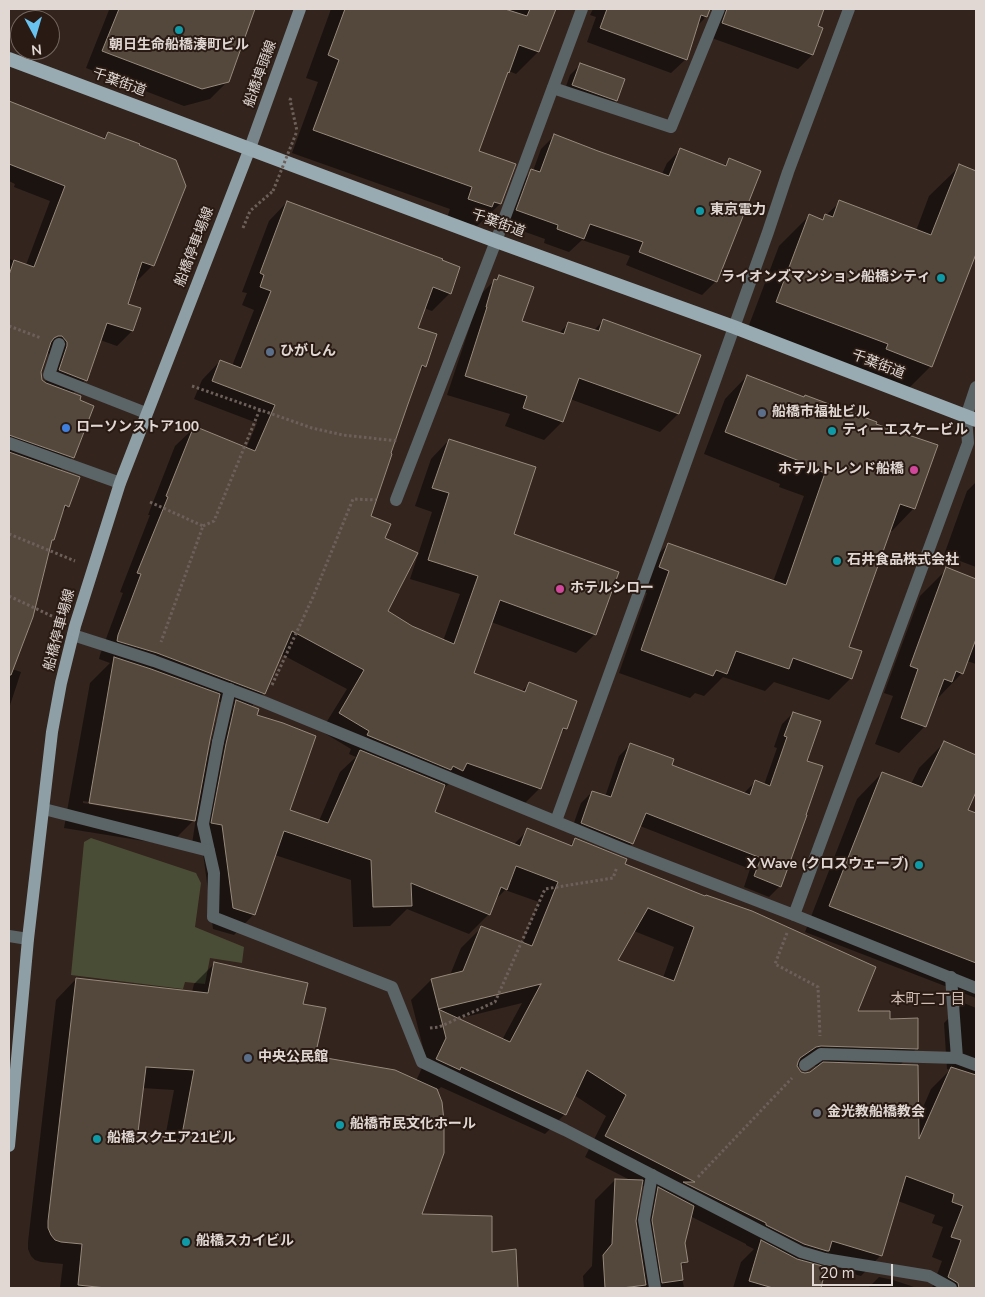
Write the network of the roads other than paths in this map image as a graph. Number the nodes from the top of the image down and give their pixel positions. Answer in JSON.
{"nodes":[{"id":1,"x":300,"y":9,"type":"edge"},
{"id":2,"x":582,"y":9,"type":"edge"},
{"id":3,"x":719,"y":9,"type":"edge"},
{"id":4,"x":849,"y":9,"type":"edge"},
{"id":5,"x":9,"y":59,"type":"edge"},
{"id":6,"x":552,"y":88,"type":"junction"},
{"id":7,"x":250,"y":148,"type":"junction"},
{"id":8,"x":496,"y":241,"type":"junction"},
{"id":9,"x":734,"y":327,"type":"junction"},
{"id":10,"x":59,"y":344,"type":"road end"},
{"id":11,"x":976,"y":387,"type":"edge"},
{"id":12,"x":146,"y":413,"type":"junction"},
{"id":13,"x":971,"y":418,"type":"edge"},
{"id":14,"x":9,"y":443,"type":"edge"},
{"id":15,"x":120,"y":483,"type":"junction"},
{"id":16,"x":396,"y":500,"type":"road end"},
{"id":17,"x":74,"y":631,"type":"junction"},
{"id":18,"x":230,"y":689,"type":"junction"},
{"id":19,"x":44,"y":809,"type":"junction"},
{"id":20,"x":556,"y":821,"type":"junction"},
{"id":21,"x":209,"y":851,"type":"junction"},
{"id":22,"x":794,"y":915,"type":"junction"},
{"id":23,"x":9,"y":936,"type":"edge"},
{"id":24,"x":28,"y":939,"type":"junction"},
{"id":25,"x":951,"y":977,"type":"junction"},
{"id":26,"x":976,"y":988,"type":"edge"},
{"id":27,"x":958,"y":1058,"type":"junction"},
{"id":28,"x":805,"y":1065,"type":"road end"},
{"id":29,"x":976,"y":1065,"type":"edge"},
{"id":30,"x":9,"y":1146,"type":"edge"},
{"id":31,"x":652,"y":1175,"type":"junction"},
{"id":32,"x":655,"y":1288,"type":"edge"},
{"id":33,"x":951,"y":1288,"type":"edge"}],
"edges":[{"from":1,"to":7,"type":"main road","name":"船橋埠頭線"},
{"from":2,"to":6,"type":"street"},
{"from":3,"to":6,"type":"street"},
{"from":4,"to":9,"type":"street"},
{"from":5,"to":7,"type":"highway","name":"千葉街道"},
{"from":6,"to":8,"type":"street"},
{"from":7,"to":8,"type":"highway","name":"千葉街道"},
{"from":7,"to":12,"type":"main road","name":"船橋停車場線"},
{"from":8,"to":9,"type":"highway","name":"千葉街道"},
{"from":8,"to":16,"type":"street"},
{"from":9,"to":13,"type":"highway","name":"千葉街道"},
{"from":9,"to":20,"type":"street"},
{"from":10,"to":12,"type":"street"},
{"from":11,"to":13,"type":"street"},
{"from":12,"to":15,"type":"main road","name":"船橋停車場線"},
{"from":13,"to":22,"type":"street"},
{"from":14,"to":15,"type":"street"},
{"from":15,"to":17,"type":"main road","name":"船橋停車場線"},
{"from":17,"to":18,"type":"street"},
{"from":17,"to":19,"type":"main road","name":"船橋停車場線"},
{"from":18,"to":20,"type":"street"},
{"from":18,"to":21,"type":"street"},
{"from":19,"to":21,"type":"street"},
{"from":19,"to":24,"type":"main road","name":"船橋停車場線"},
{"from":20,"to":22,"type":"street"},
{"from":21,"to":31,"type":"street"},
{"from":22,"to":25,"type":"street"},
{"from":23,"to":24,"type":"street"},
{"from":24,"to":30,"type":"main road","name":"船橋停車場線"},
{"from":25,"to":26,"type":"street"},
{"from":25,"to":27,"type":"street"},
{"from":27,"to":28,"type":"street"},
{"from":27,"to":29,"type":"street"},
{"from":31,"to":32,"type":"street"},
{"from":31,"to":33,"type":"street"}]}
